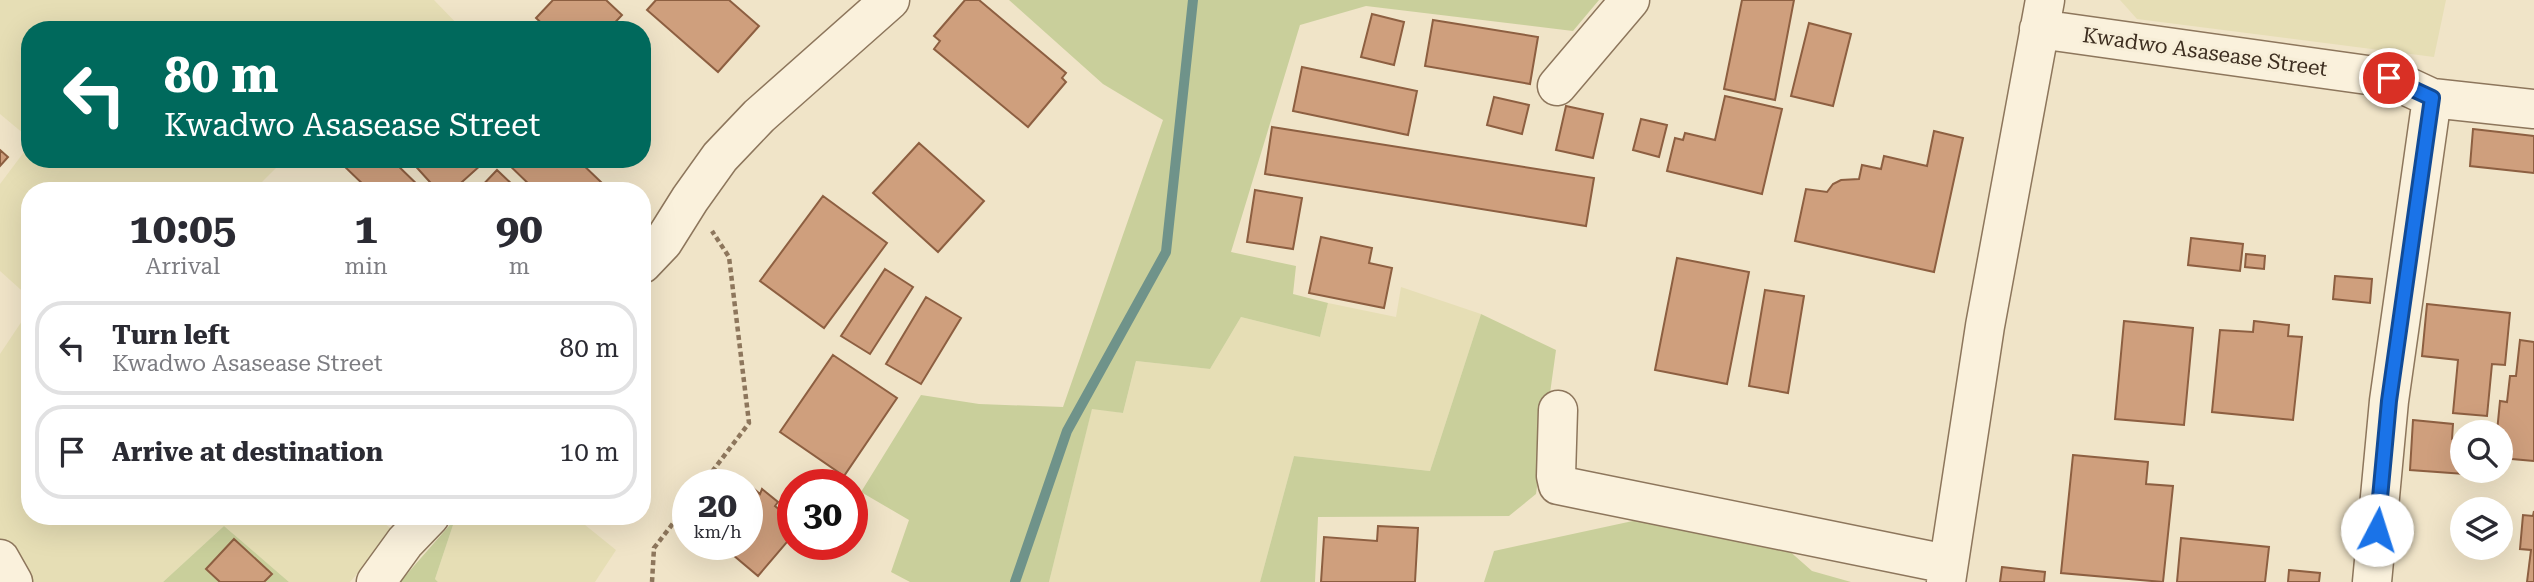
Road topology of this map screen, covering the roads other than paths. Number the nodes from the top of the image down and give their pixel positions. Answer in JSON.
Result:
{"nodes":[{"id":1,"x":890,"y":0,"type":"edge"},
{"id":2,"x":1630,"y":0,"type":"edge"},
{"id":3,"x":2042,"y":14,"type":"edge"},
{"id":4,"x":1557,"y":86,"type":"dead end"},
{"id":5,"x":2432,"y":98,"type":"junction"},
{"id":6,"x":2534,"y":109,"type":"edge"},
{"id":7,"x":651,"y":255,"type":"edge"},
{"id":8,"x":1558,"y":410,"type":"dead end"},
{"id":9,"x":421,"y":525,"type":"edge"},
{"id":10,"x":0,"y":559,"type":"edge"},
{"id":11,"x":1947,"y":573,"type":"edge"},
{"id":12,"x":13,"y":582,"type":"edge"},
{"id":13,"x":376,"y":582,"type":"edge"},
{"id":14,"x":2372,"y":582,"type":"edge"}],
"edges":[{"from":1,"to":7,"type":"street"},
{"from":2,"to":4,"type":"street"},
{"from":3,"to":5,"type":"street","name":"Kwadwo Asasease Street"},
{"from":3,"to":11,"type":"street"},
{"from":5,"to":6,"type":"street","name":"Kwadwo Asasease Street"},
{"from":5,"to":14,"type":"street"},
{"from":8,"to":11,"type":"street"},
{"from":9,"to":13,"type":"street"},
{"from":10,"to":12,"type":"street"}]}
